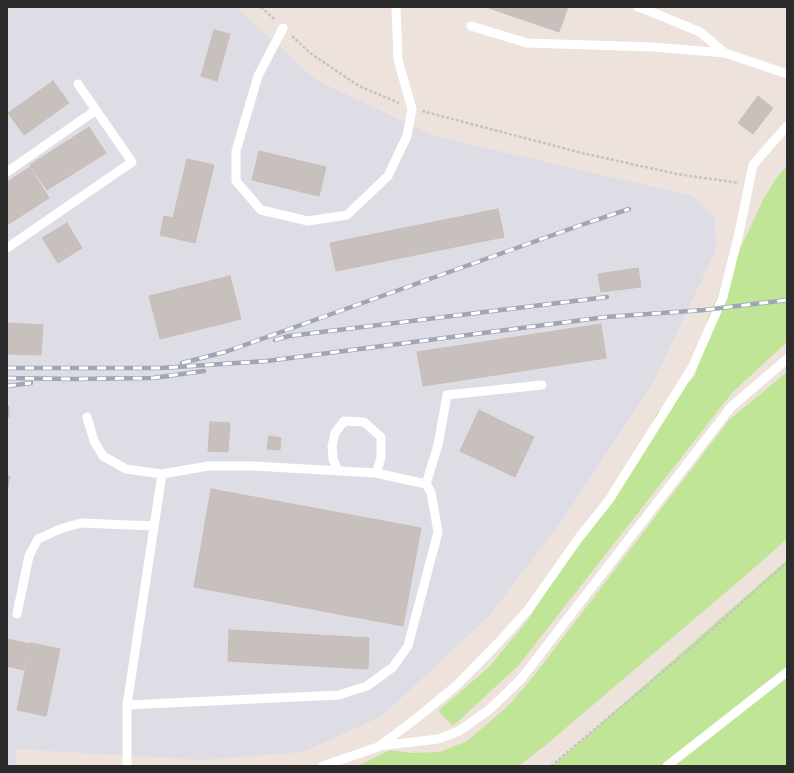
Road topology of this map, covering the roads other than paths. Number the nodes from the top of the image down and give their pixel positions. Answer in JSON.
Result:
{"nodes":[{"id":1,"x":396,"y":7,"type":"edge"},
{"id":2,"x":638,"y":7,"type":"edge"},
{"id":3,"x":471,"y":26,"type":"dead end"},
{"id":4,"x":283,"y":28,"type":"road end"},
{"id":5,"x":725,"y":53,"type":"junction"},
{"id":6,"x":787,"y":74,"type":"edge"},
{"id":7,"x":78,"y":84,"type":"dead end"},
{"id":8,"x":96,"y":110,"type":"junction"},
{"id":9,"x":787,"y":126,"type":"edge"},
{"id":10,"x":7,"y":172,"type":"edge"},
{"id":11,"x":7,"y":248,"type":"edge"},
{"id":12,"x":787,"y":359,"type":"edge"},
{"id":13,"x":542,"y":385,"type":"dead end"},
{"id":14,"x":87,"y":417,"type":"dead end"},
{"id":15,"x":338,"y":471,"type":"junction"},
{"id":16,"x":376,"y":473,"type":"junction"},
{"id":17,"x":162,"y":474,"type":"junction"},
{"id":18,"x":426,"y":484,"type":"junction"},
{"id":19,"x":154,"y":526,"type":"junction"},
{"id":20,"x":17,"y":614,"type":"dead end"},
{"id":21,"x":787,"y":672,"type":"edge"},
{"id":22,"x":127,"y":705,"type":"junction"},
{"id":23,"x":378,"y":747,"type":"junction"},
{"id":24,"x":127,"y":766,"type":"edge"},
{"id":25,"x":323,"y":766,"type":"edge"},
{"id":26,"x":667,"y":766,"type":"edge"}],
"edges":[{"from":1,"to":4,"type":"lane"},
{"from":2,"to":5,"type":"lane"},
{"from":3,"to":5,"type":"lane"},
{"from":5,"to":6,"type":"lane"},
{"from":7,"to":8,"type":"lane"},
{"from":8,"to":10,"type":"lane"},
{"from":8,"to":11,"type":"lane"},
{"from":9,"to":23,"type":"lane"},
{"from":12,"to":23,"type":"lane"},
{"from":13,"to":18,"type":"lane"},
{"from":14,"to":17,"type":"lane"},
{"from":15,"to":16,"type":"lane"},
{"from":15,"to":16,"type":"lane"},
{"from":15,"to":17,"type":"lane"},
{"from":16,"to":18,"type":"lane"},
{"from":17,"to":19,"type":"lane"},
{"from":18,"to":22,"type":"lane"},
{"from":19,"to":20,"type":"lane"},
{"from":19,"to":22,"type":"lane"},
{"from":21,"to":26,"type":"lane"},
{"from":22,"to":24,"type":"lane"},
{"from":23,"to":25,"type":"lane"}]}
